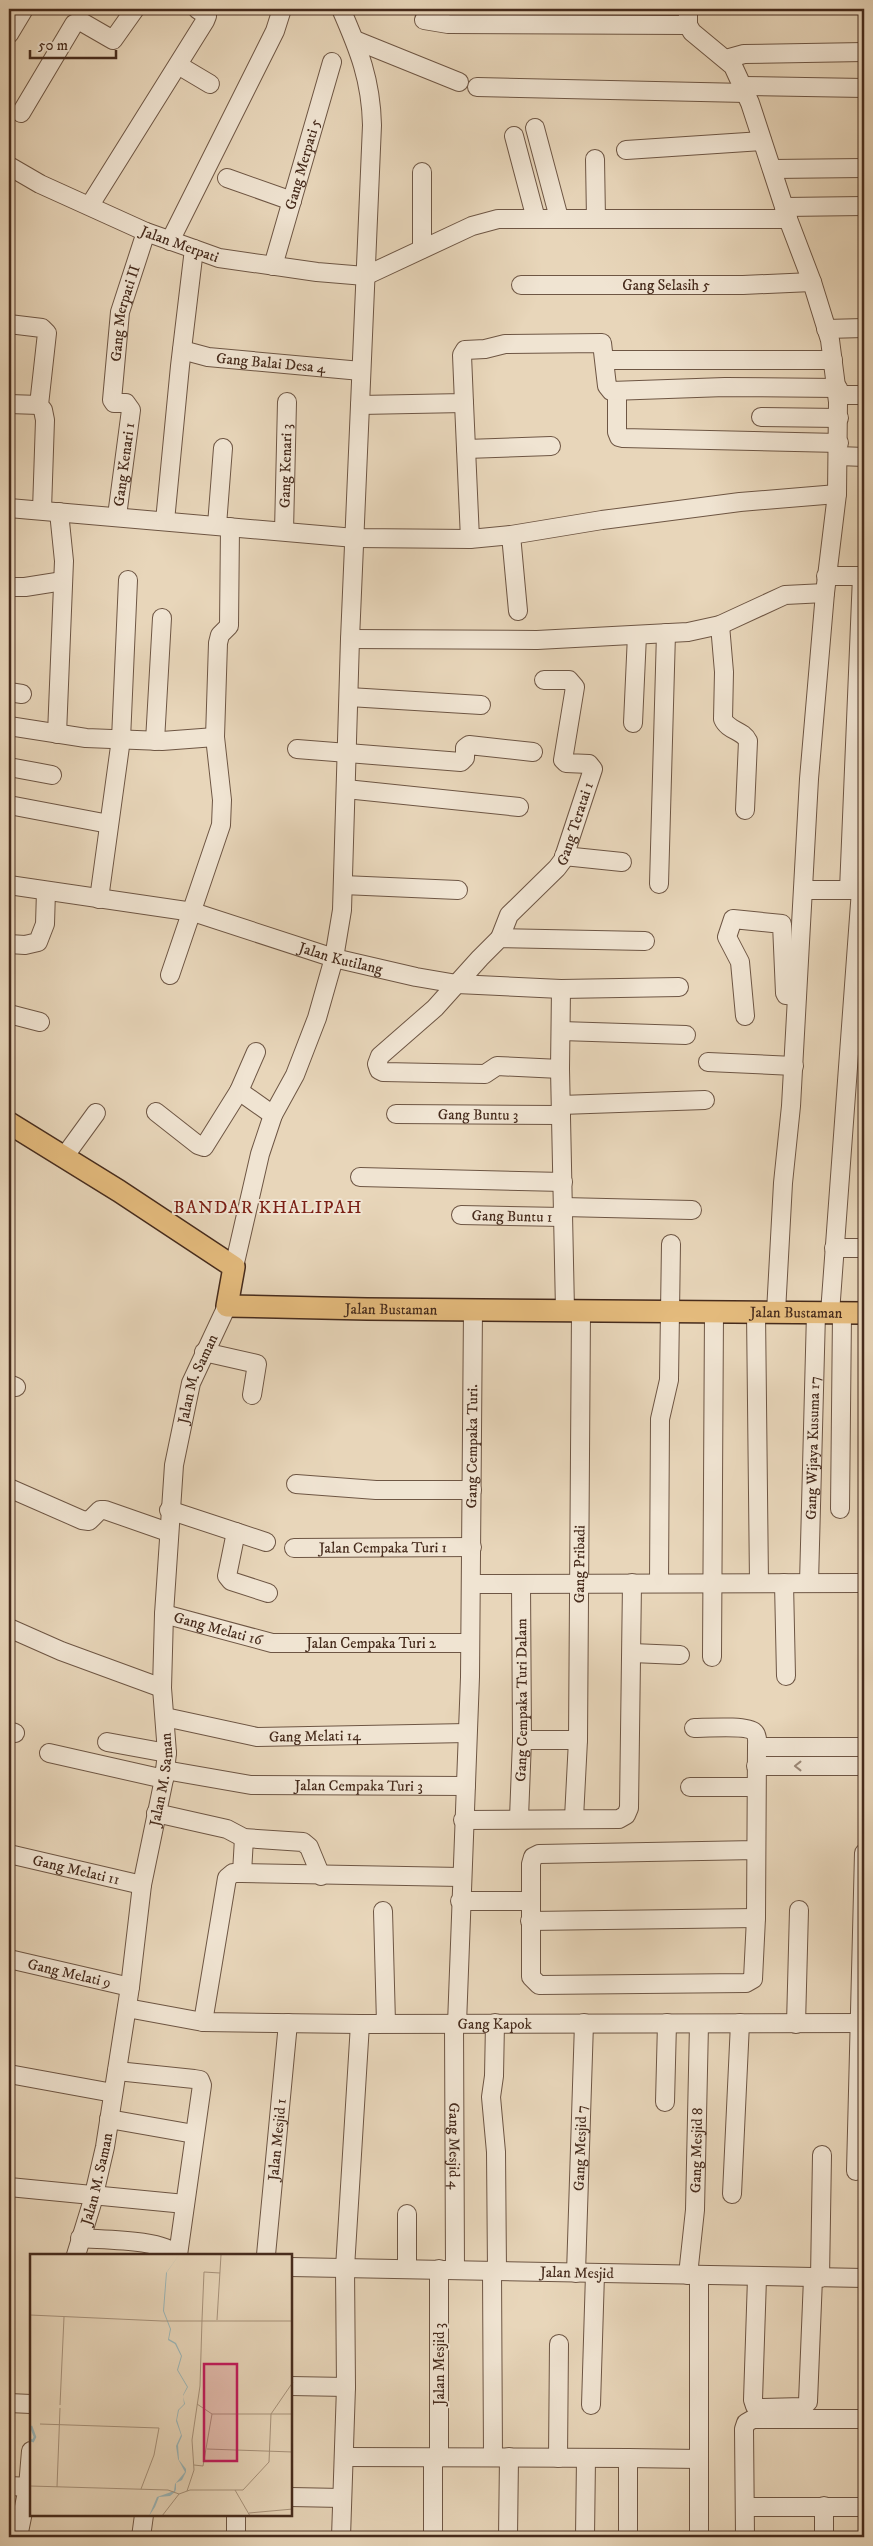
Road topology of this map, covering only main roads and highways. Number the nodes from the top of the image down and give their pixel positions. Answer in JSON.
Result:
{"nodes":[{"id":1,"x":9,"y":1123,"type":"edge"},
{"id":2,"x":864,"y":1313,"type":"edge"}],
"edges":[{"from":1,"to":2,"type":"main road","name":"Jalan Bustaman"}]}
